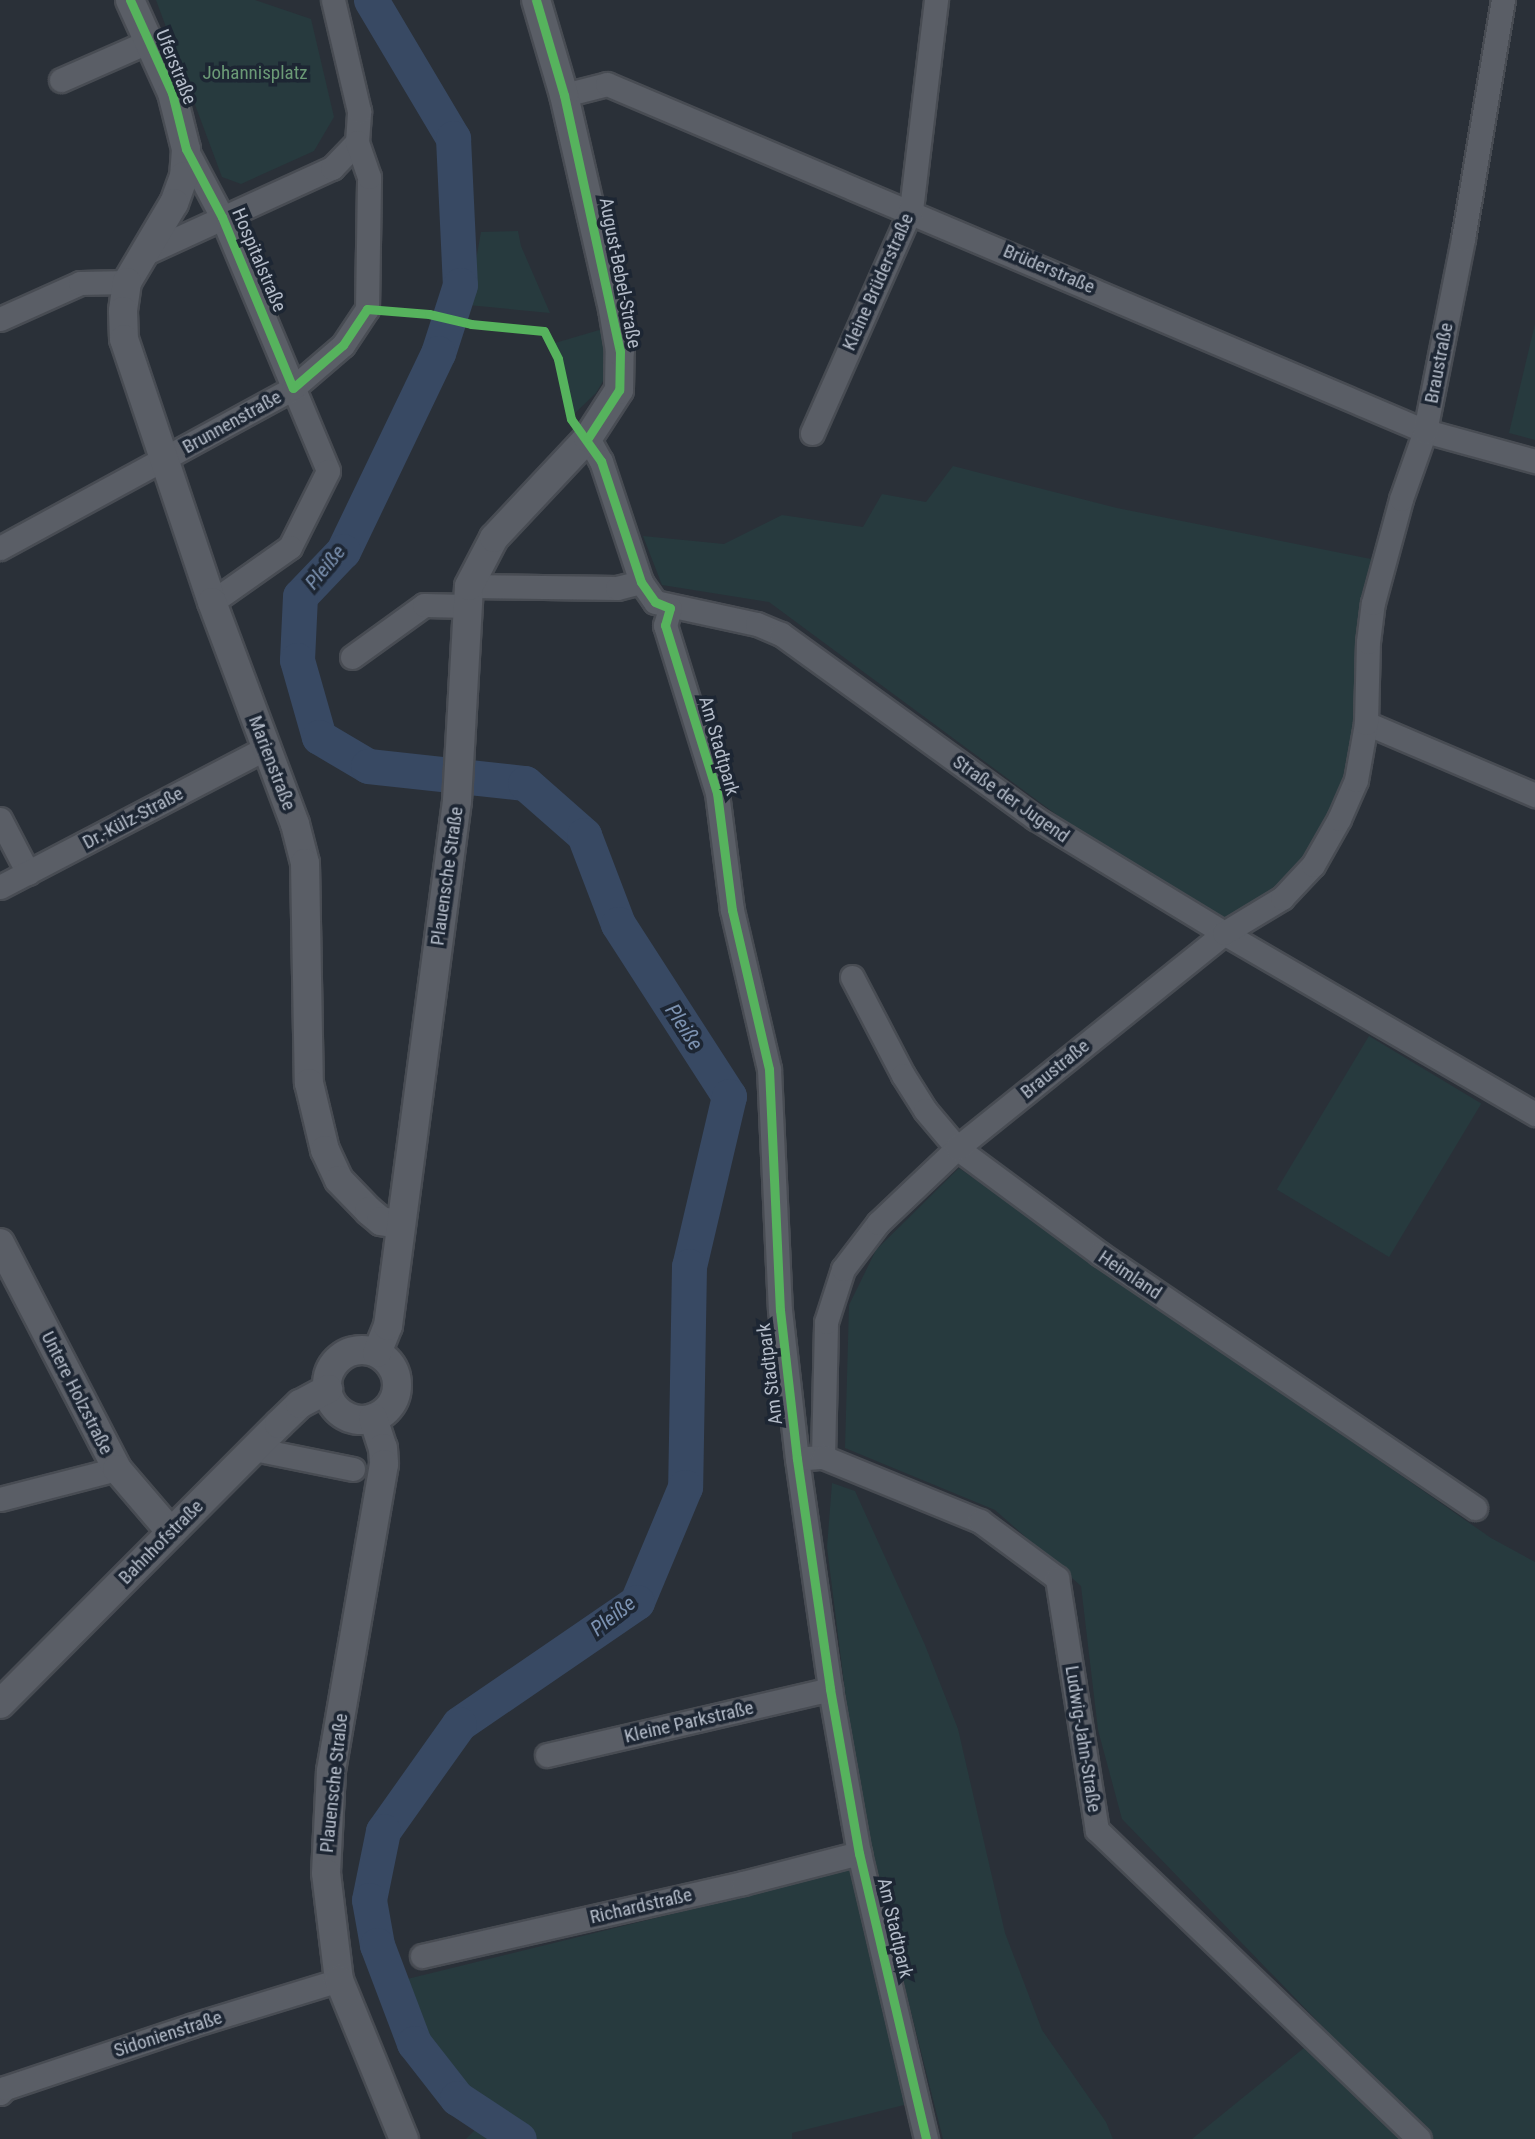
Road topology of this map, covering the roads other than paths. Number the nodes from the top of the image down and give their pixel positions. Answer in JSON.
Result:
{"nodes":[{"id":1,"x":130,"y":0,"type":"edge"},
{"id":2,"x":333,"y":0,"type":"edge"},
{"id":3,"x":536,"y":0,"type":"edge"},
{"id":4,"x":936,"y":0,"type":"edge"},
{"id":5,"x":1503,"y":0,"type":"edge"},
{"id":6,"x":147,"y":42,"type":"junction"},
{"id":7,"x":61,"y":80,"type":"dead end"},
{"id":8,"x":564,"y":95,"type":"junction"},
{"id":9,"x":357,"y":142,"type":"junction"},
{"id":10,"x":186,"y":149,"type":"junction"},
{"id":11,"x":911,"y":210,"type":"junction"},
{"id":12,"x":222,"y":217,"type":"junction"},
{"id":13,"x":146,"y":253,"type":"junction"},
{"id":14,"x":127,"y":282,"type":"junction"},
{"id":15,"x":0,"y":320,"type":"edge"},
{"id":16,"x":293,"y":388,"type":"junction"},
{"id":17,"x":1425,"y":431,"type":"junction"},
{"id":18,"x":812,"y":433,"type":"dead end"},
{"id":19,"x":588,"y":438,"type":"junction"},
{"id":20,"x":165,"y":460,"type":"junction"},
{"id":21,"x":1535,"y":461,"type":"edge"},
{"id":22,"x":0,"y":548,"type":"edge"},
{"id":23,"x":641,"y":582,"type":"junction"},
{"id":24,"x":469,"y":596,"type":"junction"},
{"id":25,"x":212,"y":602,"type":"junction"},
{"id":26,"x":670,"y":608,"type":"junction"},
{"id":27,"x":352,"y":657,"type":"dead end"},
{"id":28,"x":1366,"y":723,"type":"junction"},
{"id":29,"x":266,"y":748,"type":"junction"},
{"id":30,"x":1535,"y":795,"type":"edge"},
{"id":31,"x":0,"y":819,"type":"edge"},
{"id":32,"x":28,"y":873,"type":"junction"},
{"id":33,"x":0,"y":887,"type":"edge"},
{"id":34,"x":1224,"y":933,"type":"junction"},
{"id":35,"x":852,"y":977,"type":"dead end"},
{"id":36,"x":1535,"y":1114,"type":"edge"},
{"id":37,"x":957,"y":1148,"type":"junction"},
{"id":38,"x":401,"y":1225,"type":"junction"},
{"id":39,"x":0,"y":1243,"type":"edge"},
{"id":40,"x":377,"y":1353,"type":"junction"},
{"id":41,"x":328,"y":1389,"type":"junction"},
{"id":42,"x":373,"y":1418,"type":"junction"},
{"id":43,"x":254,"y":1449,"type":"junction"},
{"id":44,"x":823,"y":1457,"type":"junction"},
{"id":45,"x":797,"y":1459,"type":"junction"},
{"id":46,"x":117,"y":1469,"type":"junction"},
{"id":47,"x":353,"y":1469,"type":"dead end"},
{"id":48,"x":0,"y":1499,"type":"edge"},
{"id":49,"x":1475,"y":1508,"type":"dead end"},
{"id":50,"x":171,"y":1532,"type":"junction"},
{"id":51,"x":830,"y":1689,"type":"junction"},
{"id":52,"x":0,"y":1704,"type":"edge"},
{"id":53,"x":547,"y":1755,"type":"dead end"},
{"id":54,"x":859,"y":1853,"type":"junction"},
{"id":55,"x":422,"y":1956,"type":"dead end"},
{"id":56,"x":339,"y":1980,"type":"junction"},
{"id":57,"x":0,"y":2093,"type":"edge"},
{"id":58,"x":404,"y":2139,"type":"edge"},
{"id":59,"x":926,"y":2139,"type":"edge"},
{"id":60,"x":1419,"y":2139,"type":"edge"}],
"edges":[{"from":1,"to":6,"type":"street","name":"Uferstraße"},
{"from":2,"to":9,"type":"street"},
{"from":3,"to":8,"type":"street","name":"August-Bebel-Straße"},
{"from":4,"to":11,"type":"street","name":"Kleine Brüderstraße"},
{"from":5,"to":17,"type":"street","name":"Braustraße"},
{"from":6,"to":7,"type":"street"},
{"from":6,"to":10,"type":"street","name":"Uferstraße"},
{"from":8,"to":11,"type":"street","name":"Brüderstraße"},
{"from":8,"to":19,"type":"street","name":"August-Bebel-Straße"},
{"from":9,"to":12,"type":"street"},
{"from":9,"to":16,"type":"street","name":"Brunnenstraße"},
{"from":10,"to":12,"type":"street","name":"Hospitalstraße"},
{"from":10,"to":13,"type":"street","name":"Uferstraße"},
{"from":11,"to":17,"type":"street","name":"Brüderstraße"},
{"from":11,"to":18,"type":"street","name":"Kleine Brüderstraße"},
{"from":12,"to":13,"type":"street"},
{"from":12,"to":16,"type":"street","name":"Hospitalstraße"},
{"from":13,"to":14,"type":"street","name":"Uferstraße"},
{"from":14,"to":15,"type":"street"},
{"from":14,"to":20,"type":"street","name":"Marienstraße"},
{"from":16,"to":20,"type":"street","name":"Brunnenstraße"},
{"from":16,"to":25,"type":"street","name":"Hospitalstraße"},
{"from":17,"to":21,"type":"street","name":"Brüderstraße"},
{"from":17,"to":28,"type":"street","name":"Braustraße"},
{"from":19,"to":23,"type":"street"},
{"from":19,"to":24,"type":"street","name":"Plauensche Straße"},
{"from":20,"to":22,"type":"street","name":"Brunnenstraße"},
{"from":20,"to":25,"type":"street","name":"Marienstraße"},
{"from":23,"to":24,"type":"street"},
{"from":23,"to":26,"type":"street","name":"Straße der Jugend"},
{"from":24,"to":27,"type":"street"},
{"from":24,"to":38,"type":"street","name":"Plauensche Straße"},
{"from":25,"to":29,"type":"street","name":"Marienstraße"},
{"from":26,"to":34,"type":"street","name":"Straße der Jugend"},
{"from":26,"to":45,"type":"street","name":"Am Stadtpark"},
{"from":28,"to":30,"type":"street"},
{"from":28,"to":34,"type":"street","name":"Braustraße"},
{"from":29,"to":32,"type":"street","name":"Dr.-Külz-Straße"},
{"from":29,"to":38,"type":"street","name":"Marienstraße"},
{"from":31,"to":32,"type":"street"},
{"from":32,"to":33,"type":"street","name":"Dr.-Külz-Straße"},
{"from":34,"to":36,"type":"street","name":"Straße der Jugend"},
{"from":34,"to":37,"type":"street","name":"Braustraße"},
{"from":35,"to":37,"type":"street","name":"Heimland"},
{"from":37,"to":44,"type":"street","name":"Braustraße"},
{"from":37,"to":49,"type":"street","name":"Heimland"},
{"from":38,"to":40,"type":"street","name":"Plauensche Straße"},
{"from":39,"to":46,"type":"street","name":"Untere Holzstraße"},
{"from":40,"to":41,"type":"street"},
{"from":40,"to":42,"type":"street"},
{"from":41,"to":42,"type":"street"},
{"from":41,"to":43,"type":"street","name":"Bahnhofstraße"},
{"from":42,"to":56,"type":"street","name":"Plauensche Straße"},
{"from":43,"to":47,"type":"street"},
{"from":43,"to":50,"type":"street","name":"Bahnhofstraße"},
{"from":44,"to":45,"type":"street","name":"Ludwig-Jahn-Straße"},
{"from":44,"to":60,"type":"street","name":"Ludwig-Jahn-Straße"},
{"from":45,"to":51,"type":"street","name":"Am Stadtpark"},
{"from":46,"to":48,"type":"street"},
{"from":46,"to":50,"type":"street","name":"Untere Holzstraße"},
{"from":50,"to":52,"type":"street","name":"Bahnhofstraße"},
{"from":51,"to":53,"type":"street","name":"Kleine Parkstraße"},
{"from":51,"to":54,"type":"street","name":"Am Stadtpark"},
{"from":54,"to":55,"type":"street","name":"Richardstraße"},
{"from":54,"to":59,"type":"street","name":"Am Stadtpark"},
{"from":56,"to":57,"type":"street","name":"Sidonienstraße"},
{"from":56,"to":58,"type":"street","name":"Plauensche Straße"}]}
